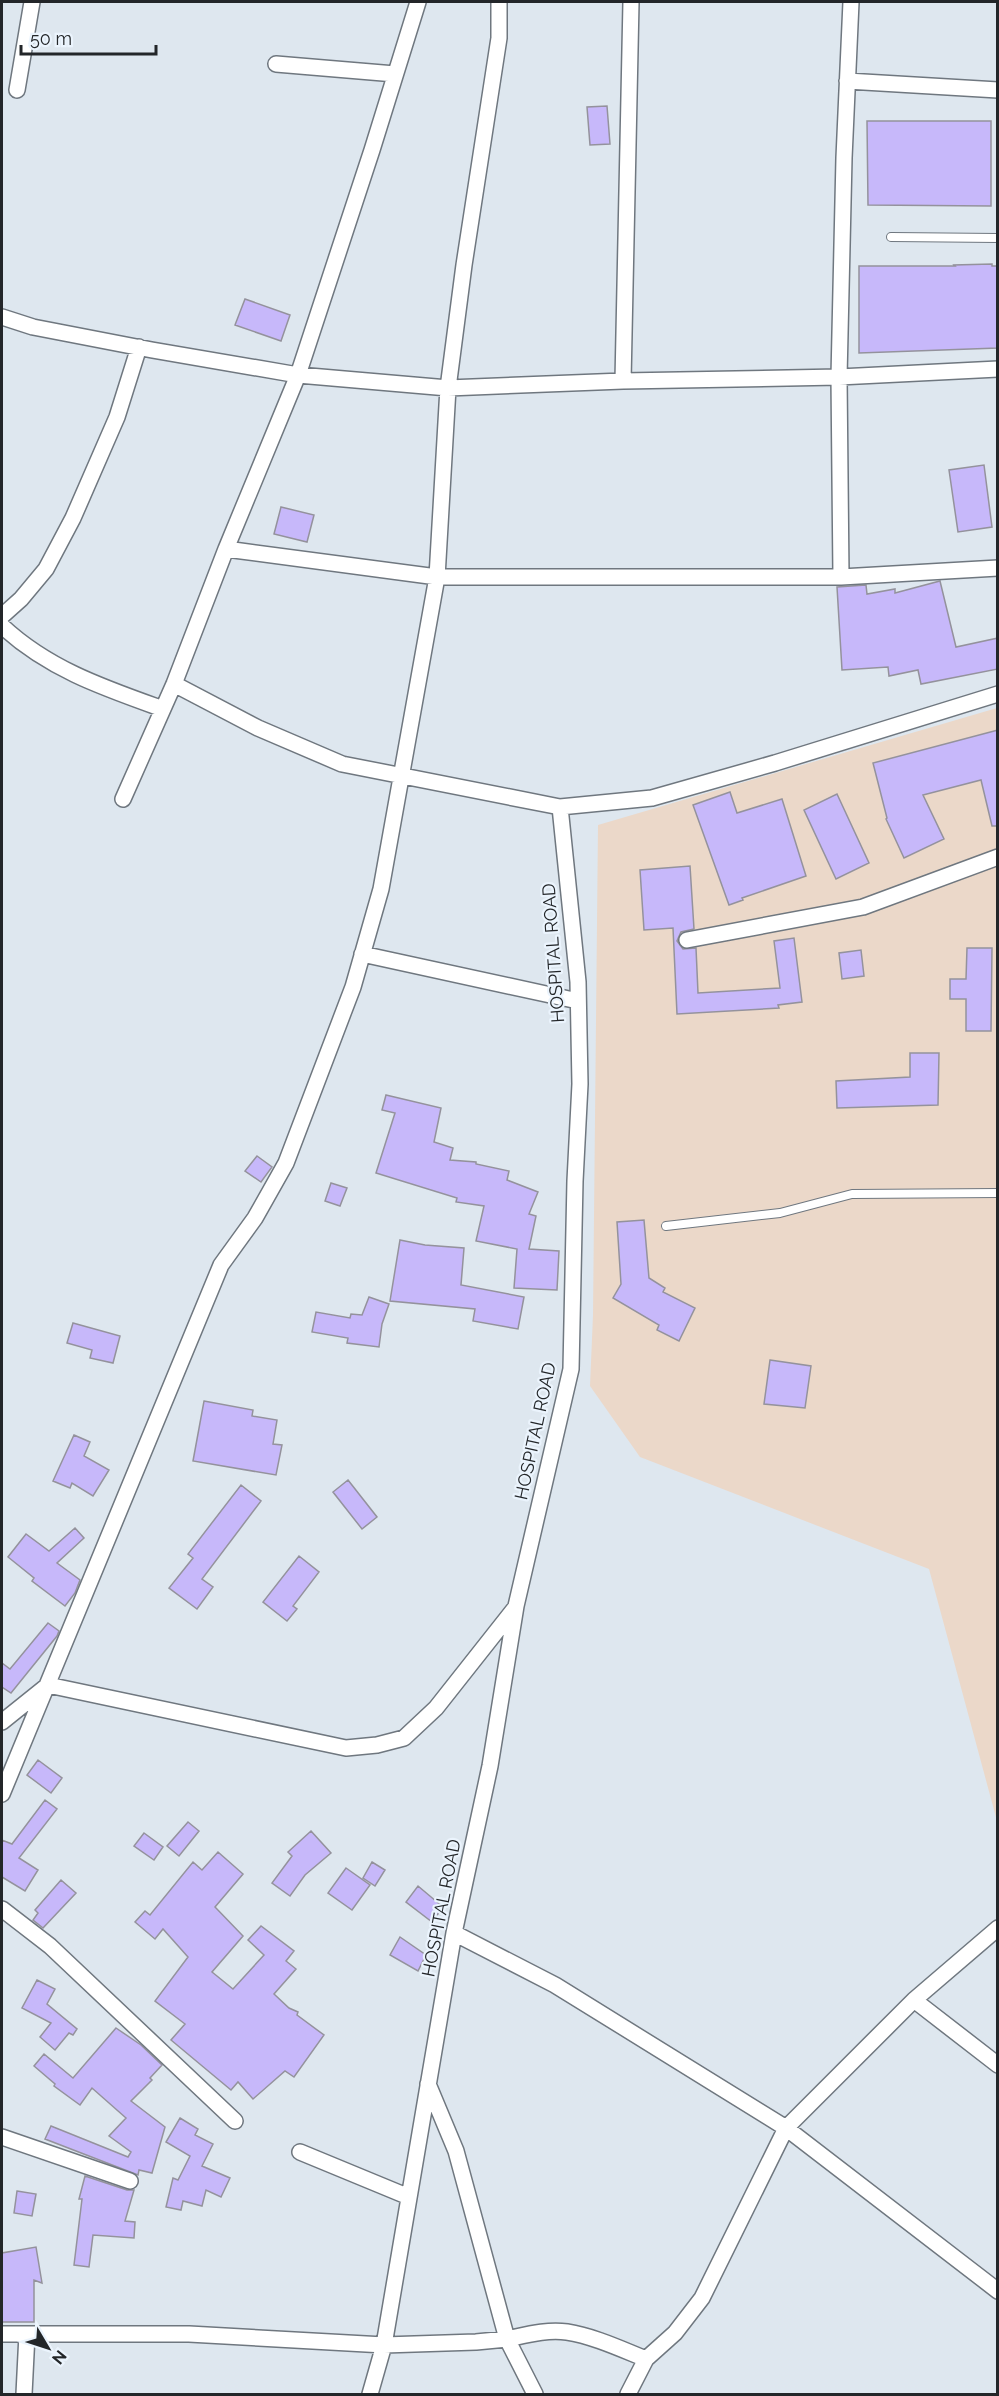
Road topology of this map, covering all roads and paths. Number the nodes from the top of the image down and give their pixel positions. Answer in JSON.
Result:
{"nodes":[{"id":1,"x":32,"y":2,"type":"edge"},
{"id":2,"x":418,"y":2,"type":"edge"},
{"id":3,"x":499,"y":2,"type":"edge"},
{"id":4,"x":631,"y":2,"type":"edge"},
{"id":5,"x":851,"y":2,"type":"edge"},
{"id":6,"x":276,"y":64,"type":"dead end"},
{"id":7,"x":395,"y":74,"type":"junction"},
{"id":8,"x":847,"y":81,"type":"junction"},
{"id":9,"x":17,"y":90,"type":"dead end"},
{"id":10,"x":998,"y":90,"type":"edge"},
{"id":11,"x":891,"y":237,"type":"dead end"},
{"id":12,"x":998,"y":238,"type":"edge"},
{"id":13,"x":2,"y":317,"type":"edge"},
{"id":14,"x":139,"y":347,"type":"junction"},
{"id":15,"x":998,"y":369,"type":"edge"},
{"id":16,"x":298,"y":375,"type":"junction"},
{"id":17,"x":839,"y":377,"type":"junction"},
{"id":18,"x":623,"y":381,"type":"junction"},
{"id":19,"x":448,"y":388,"type":"junction"},
{"id":20,"x":226,"y":549,"type":"junction"},
{"id":21,"x":998,"y":568,"type":"edge"},
{"id":22,"x":437,"y":577,"type":"junction"},
{"id":23,"x":841,"y":577,"type":"junction"},
{"id":24,"x":2,"y":616,"type":"edge"},
{"id":25,"x":2,"y":626,"type":"edge"},
{"id":26,"x":174,"y":684,"type":"junction"},
{"id":27,"x":998,"y":694,"type":"edge"},
{"id":28,"x":163,"y":709,"type":"junction"},
{"id":29,"x":402,"y":776,"type":"junction"},
{"id":30,"x":123,"y":799,"type":"dead end"},
{"id":31,"x":560,"y":807,"type":"junction"},
{"id":32,"x":998,"y":857,"type":"edge"},
{"id":33,"x":687,"y":940,"type":"dead end"},
{"id":34,"x":362,"y":954,"type":"junction"},
{"id":35,"x":578,"y":1001,"type":"junction"},
{"id":36,"x":998,"y":1193,"type":"edge"},
{"id":37,"x":666,"y":1226,"type":"dead end"},
{"id":38,"x":516,"y":1606,"type":"junction"},
{"id":39,"x":48,"y":1685,"type":"junction"},
{"id":40,"x":2,"y":1722,"type":"edge"},
{"id":41,"x":2,"y":1794,"type":"edge"},
{"id":42,"x":2,"y":1909,"type":"edge"},
{"id":43,"x":998,"y":1928,"type":"edge"},
{"id":44,"x":454,"y":1933,"type":"junction"},
{"id":45,"x":914,"y":2000,"type":"junction"},
{"id":46,"x":998,"y":2065,"type":"edge"},
{"id":47,"x":428,"y":2083,"type":"junction"},
{"id":48,"x":235,"y":2121,"type":"dead end"},
{"id":49,"x":786,"y":2128,"type":"junction"},
{"id":50,"x":2,"y":2137,"type":"edge"},
{"id":51,"x":300,"y":2152,"type":"dead end"},
{"id":52,"x":130,"y":2181,"type":"dead end"},
{"id":53,"x":409,"y":2197,"type":"junction"},
{"id":54,"x":998,"y":2291,"type":"edge"},
{"id":55,"x":2,"y":2334,"type":"edge"},
{"id":56,"x":27,"y":2334,"type":"junction"},
{"id":57,"x":507,"y":2339,"type":"junction"},
{"id":58,"x":384,"y":2345,"type":"junction"},
{"id":59,"x":646,"y":2359,"type":"junction"},
{"id":60,"x":24,"y":2394,"type":"edge"},
{"id":61,"x":370,"y":2394,"type":"edge"},
{"id":62,"x":535,"y":2394,"type":"edge"},
{"id":63,"x":628,"y":2394,"type":"edge"}],
"edges":[{"from":1,"to":9,"type":"street"},
{"from":2,"to":7,"type":"street"},
{"from":3,"to":19,"type":"street"},
{"from":4,"to":18,"type":"street"},
{"from":5,"to":8,"type":"street"},
{"from":6,"to":7,"type":"street"},
{"from":7,"to":16,"type":"street"},
{"from":8,"to":10,"type":"street"},
{"from":8,"to":17,"type":"street"},
{"from":11,"to":12,"type":"lane"},
{"from":13,"to":14,"type":"street"},
{"from":14,"to":16,"type":"street"},
{"from":14,"to":24,"type":"street"},
{"from":15,"to":17,"type":"street"},
{"from":16,"to":19,"type":"street"},
{"from":16,"to":20,"type":"street"},
{"from":17,"to":18,"type":"street"},
{"from":17,"to":23,"type":"street"},
{"from":18,"to":19,"type":"street"},
{"from":19,"to":22,"type":"street"},
{"from":20,"to":22,"type":"street"},
{"from":20,"to":26,"type":"street"},
{"from":21,"to":23,"type":"street"},
{"from":22,"to":23,"type":"street"},
{"from":22,"to":29,"type":"street"},
{"from":25,"to":28,"type":"street"},
{"from":26,"to":28,"type":"street"},
{"from":26,"to":29,"type":"street"},
{"from":27,"to":31,"type":"street"},
{"from":28,"to":30,"type":"street"},
{"from":29,"to":31,"type":"street"},
{"from":29,"to":34,"type":"street"},
{"from":31,"to":35,"type":"street","name":"HOSPITAL ROAD"},
{"from":32,"to":33,"type":"street"},
{"from":34,"to":35,"type":"street"},
{"from":34,"to":39,"type":"street"},
{"from":35,"to":38,"type":"street","name":"HOSPITAL ROAD"},
{"from":36,"to":37,"type":"lane"},
{"from":38,"to":39,"type":"street"},
{"from":38,"to":44,"type":"street","name":"HOSPITAL ROAD"},
{"from":39,"to":40,"type":"street"},
{"from":39,"to":41,"type":"street"},
{"from":42,"to":48,"type":"street"},
{"from":43,"to":45,"type":"street"},
{"from":44,"to":47,"type":"street","name":"HOSPITAL ROAD"},
{"from":44,"to":49,"type":"street"},
{"from":45,"to":46,"type":"street"},
{"from":45,"to":49,"type":"street"},
{"from":47,"to":53,"type":"street","name":"HOSPITAL ROAD"},
{"from":47,"to":57,"type":"street"},
{"from":49,"to":54,"type":"street"},
{"from":49,"to":59,"type":"street"},
{"from":50,"to":52,"type":"street"},
{"from":51,"to":53,"type":"street"},
{"from":53,"to":58,"type":"street","name":"HOSPITAL ROAD"},
{"from":55,"to":56,"type":"street"},
{"from":56,"to":58,"type":"street"},
{"from":56,"to":60,"type":"street"},
{"from":57,"to":58,"type":"street"},
{"from":57,"to":59,"type":"street"},
{"from":57,"to":62,"type":"street"},
{"from":58,"to":61,"type":"street","name":"HOSPITAL ROAD"},
{"from":59,"to":63,"type":"street"}]}
